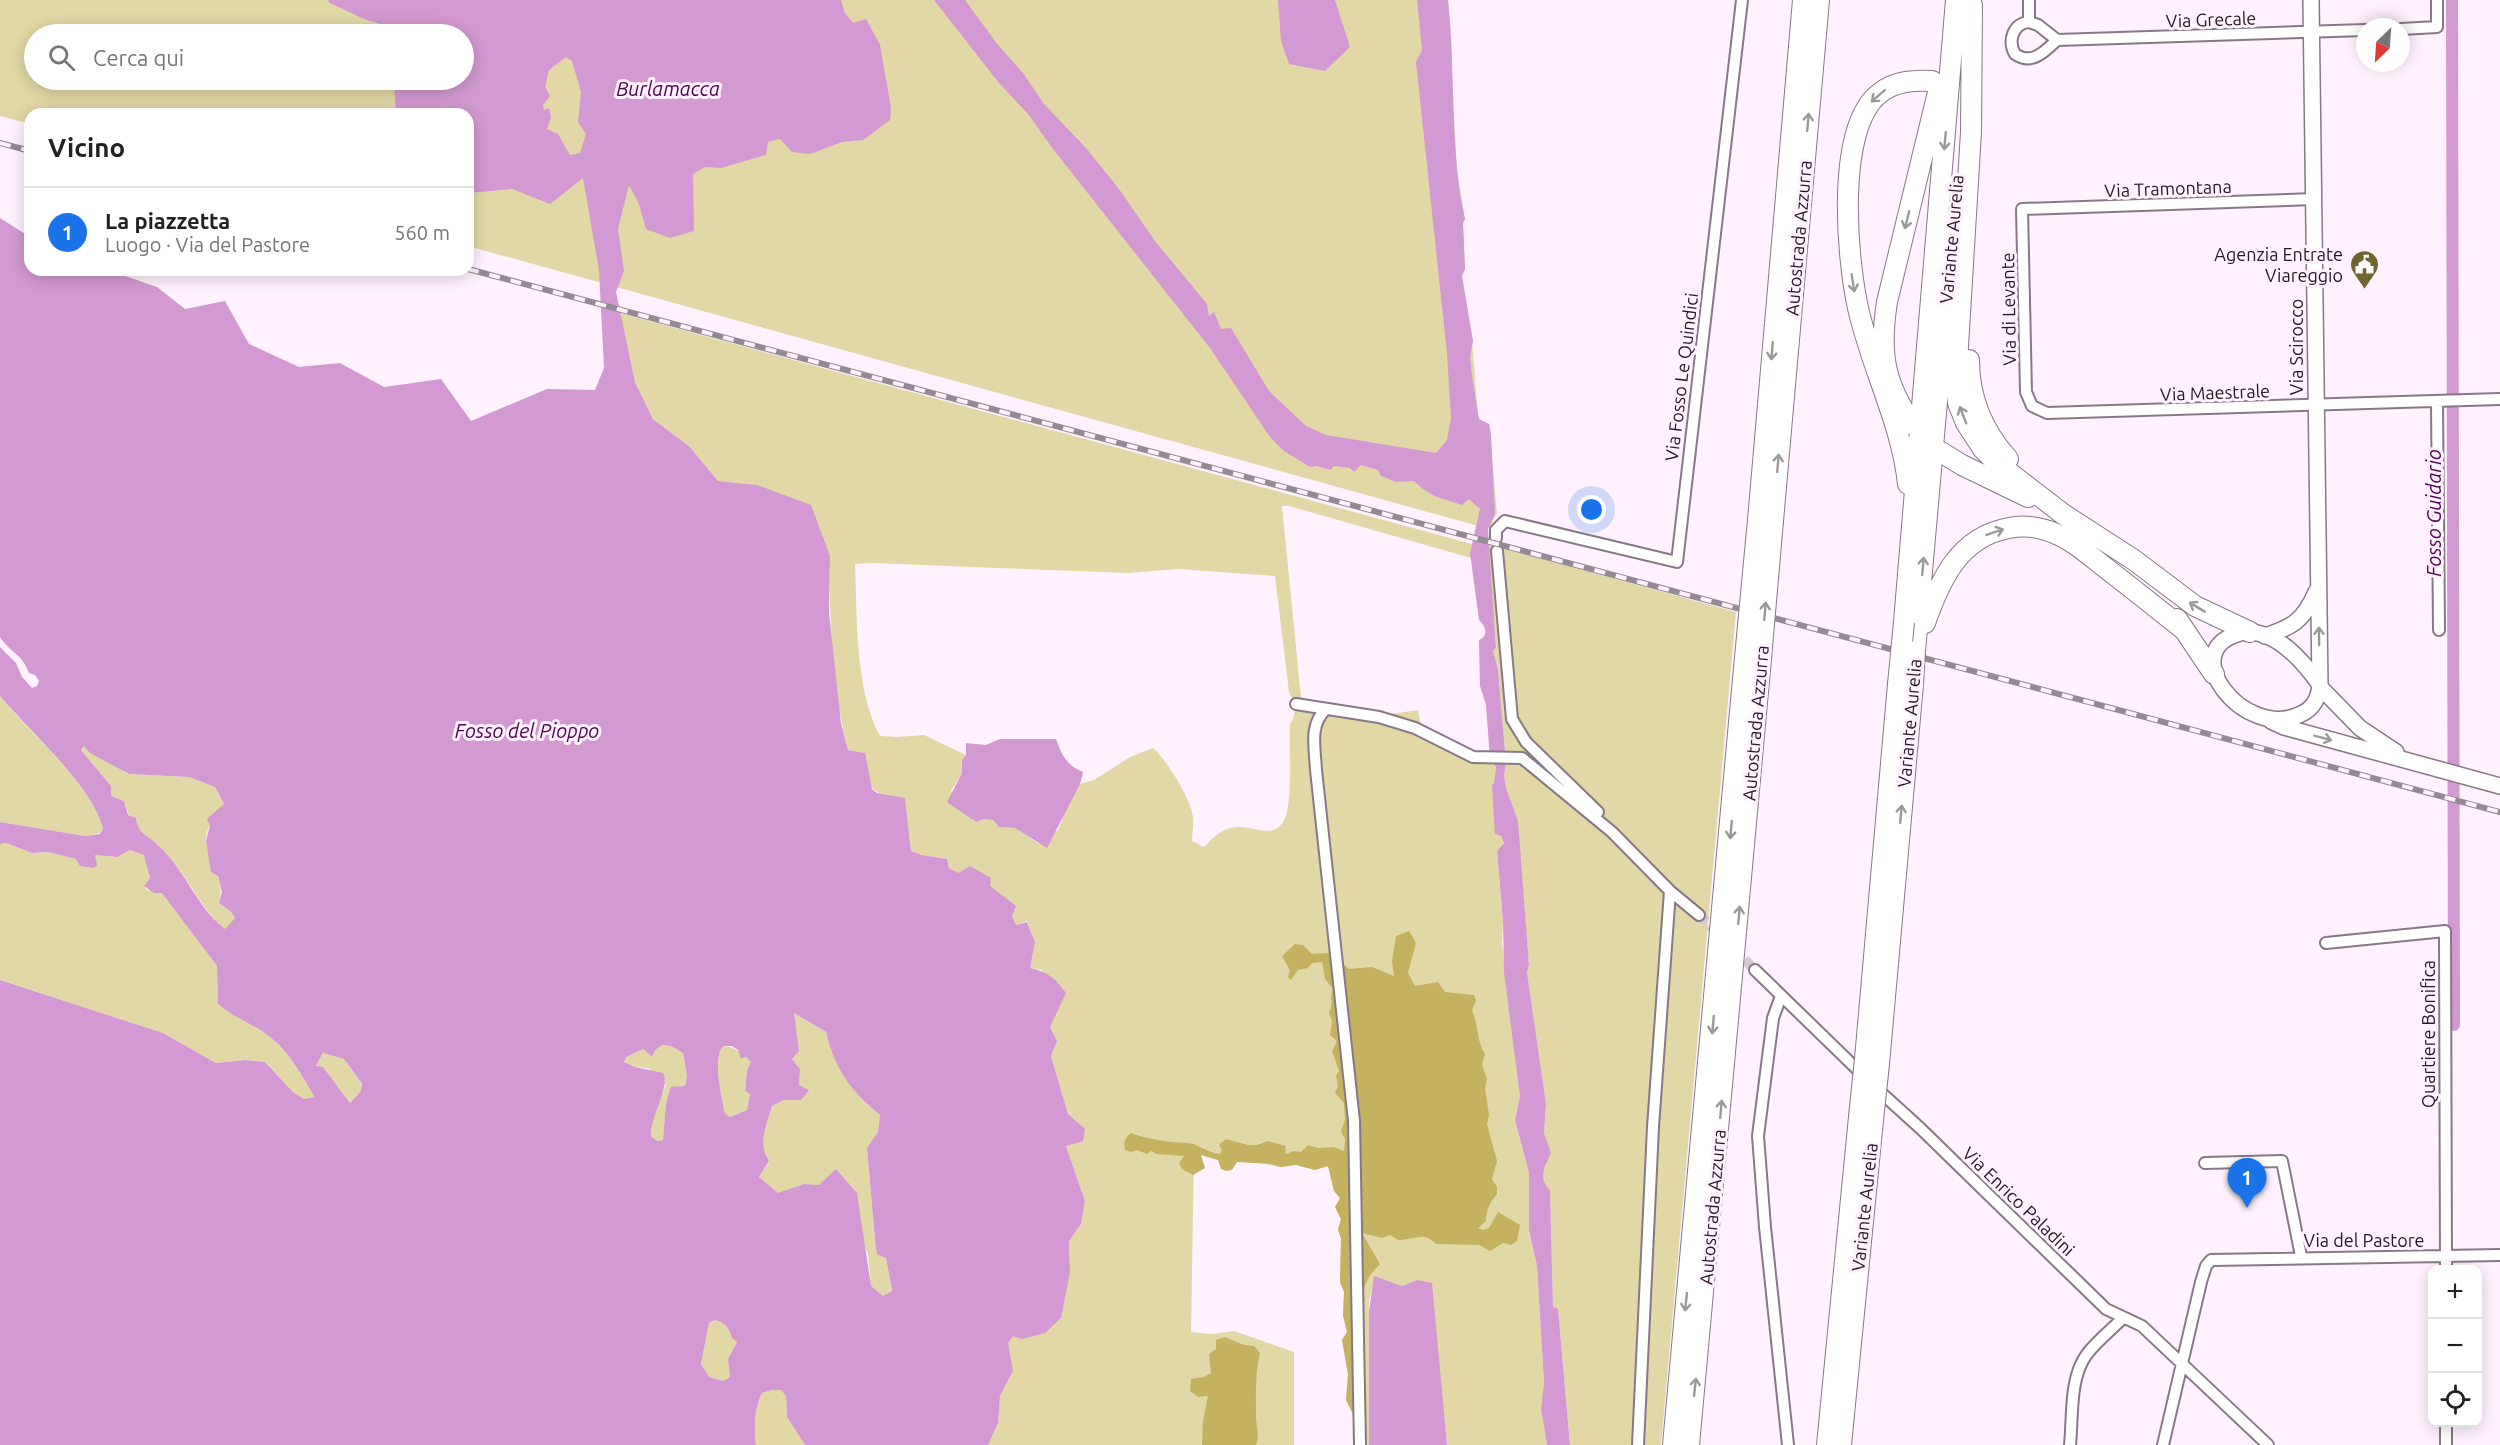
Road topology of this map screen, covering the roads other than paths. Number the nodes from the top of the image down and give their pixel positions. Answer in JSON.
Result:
{"nodes":[{"id":1,"x":1742,"y":0,"type":"edge"},
{"id":2,"x":1803,"y":0,"type":"edge"},
{"id":3,"x":1819,"y":0,"type":"edge"},
{"id":4,"x":2029,"y":0,"type":"edge"},
{"id":5,"x":2311,"y":0,"type":"edge"},
{"id":6,"x":2437,"y":0,"type":"edge"},
{"id":7,"x":1967,"y":2,"type":"edge"},
{"id":8,"x":1956,"y":20,"type":"junction"},
{"id":9,"x":2030,"y":22,"type":"junction"},
{"id":10,"x":2410,"y":28,"type":"edge"},
{"id":11,"x":2356,"y":31,"type":"edge"},
{"id":12,"x":2312,"y":33,"type":"junction"},
{"id":13,"x":2058,"y":40,"type":"junction"},
{"id":14,"x":1932,"y":81,"type":"dead end"},
{"id":15,"x":1979,"y":111,"type":"dead end"},
{"id":16,"x":2315,"y":199,"type":"junction"},
{"id":17,"x":2022,"y":209,"type":"joint"},
{"id":18,"x":2500,"y":399,"type":"edge"},
{"id":19,"x":2440,"y":401,"type":"junction"},
{"id":20,"x":2315,"y":405,"type":"junction"},
{"id":21,"x":2032,"y":406,"type":"joint"},
{"id":22,"x":1913,"y":426,"type":"dead end"},
{"id":23,"x":1941,"y":452,"type":"dead end"},
{"id":24,"x":2063,"y":514,"type":"junction"},
{"id":25,"x":1765,"y":520,"type":"junction"},
{"id":26,"x":2090,"y":533,"type":"junction"},
{"id":27,"x":1496,"y":538,"type":"dead end"},
{"id":28,"x":1910,"y":547,"type":"junction"},
{"id":29,"x":1497,"y":551,"type":"dead end"},
{"id":30,"x":2318,"y":587,"type":"junction"},
{"id":31,"x":1915,"y":624,"type":"junction"},
{"id":32,"x":2183,"y":629,"type":"junction"},
{"id":33,"x":2439,"y":630,"type":"dead end"},
{"id":34,"x":2258,"y":634,"type":"junction"},
{"id":35,"x":1752,"y":668,"type":"junction"},
{"id":36,"x":2214,"y":674,"type":"junction"},
{"id":37,"x":1906,"y":684,"type":"junction"},
{"id":38,"x":2320,"y":686,"type":"junction"},
{"id":39,"x":1296,"y":704,"type":"dead end"},
{"id":40,"x":1325,"y":710,"type":"junction"},
{"id":41,"x":2268,"y":720,"type":"junction"},
{"id":42,"x":2420,"y":764,"type":"junction"},
{"id":43,"x":2500,"y":786,"type":"edge"},
{"id":44,"x":1626,"y":846,"type":"junction"},
{"id":45,"x":1670,"y":891,"type":"junction"},
{"id":46,"x":1699,"y":915,"type":"tunnel mouth"},
{"id":47,"x":2326,"y":943,"type":"dead end"},
{"id":48,"x":1755,"y":970,"type":"tunnel mouth"},
{"id":49,"x":1781,"y":996,"type":"junction"},
{"id":50,"x":1866,"y":1119,"type":"junction"},
{"id":51,"x":2205,"y":1163,"type":"dead end"},
{"id":52,"x":2500,"y":1255,"type":"edge"},
{"id":53,"x":2446,"y":1256,"type":"junction"},
{"id":54,"x":2301,"y":1257,"type":"junction"},
{"id":55,"x":2446,"y":1265,"type":"edge"},
{"id":56,"x":2123,"y":1318,"type":"junction"},
{"id":57,"x":2182,"y":1364,"type":"junction"},
{"id":58,"x":2446,"y":1427,"type":"edge"},
{"id":59,"x":1360,"y":1445,"type":"edge"},
{"id":60,"x":1638,"y":1445,"type":"edge"},
{"id":61,"x":1673,"y":1445,"type":"edge"},
{"id":62,"x":1689,"y":1445,"type":"edge"},
{"id":63,"x":1788,"y":1445,"type":"edge"},
{"id":64,"x":1827,"y":1445,"type":"edge"},
{"id":65,"x":1842,"y":1445,"type":"edge"},
{"id":66,"x":2070,"y":1445,"type":"edge"},
{"id":67,"x":2163,"y":1445,"type":"edge"},
{"id":68,"x":2268,"y":1445,"type":"edge"},
{"id":69,"x":2446,"y":1445,"type":"edge"}],
"edges":[{"from":1,"to":27,"type":"street","name":"Via Fosso Le Quindici"},
{"from":2,"to":25,"type":"highway","name":"Autostrada Azzurra","one_way":true},
{"from":25,"to":3,"type":"highway","name":"Autostrada Azzurra","one_way":true},
{"from":4,"to":9,"type":"street"},
{"from":5,"to":12,"type":"street","name":"Via Scirocco"},
{"from":6,"to":10,"type":"street"},
{"from":7,"to":8,"type":"highway","name":"Variante Aurelia"},
{"from":24,"to":7,"type":"highway","one_way":true},
{"from":31,"to":7,"type":"highway","name":"Variante Aurelia","one_way":true},
{"from":8,"to":22,"type":"highway","one_way":true},
{"from":8,"to":28,"type":"highway","name":"Variante Aurelia","one_way":true},
{"from":9,"to":13,"type":"street"},
{"from":9,"to":13,"type":"street"},
{"from":11,"to":12,"type":"street","name":"Via Grecale"},
{"from":12,"to":13,"type":"street","name":"Via Grecale"},
{"from":12,"to":16,"type":"street","name":"Via Scirocco"},
{"from":14,"to":28,"type":"highway","one_way":true},
{"from":15,"to":24,"type":"highway"},
{"from":16,"to":17,"type":"street","name":"Via Tramontana"},
{"from":16,"to":20,"type":"street","name":"Via Scirocco"},
{"from":17,"to":21,"type":"street","name":"Via di Levante"},
{"from":18,"to":19,"type":"street","name":"Via Maestrale"},
{"from":19,"to":20,"type":"street","name":"Via Maestrale"},
{"from":19,"to":33,"type":"street"},
{"from":20,"to":21,"type":"street","name":"Via Maestrale"},
{"from":20,"to":30,"type":"street","name":"Via Scirocco"},
{"from":23,"to":24,"type":"highway"},
{"from":24,"to":26,"type":"highway"},
{"from":25,"to":35,"type":"highway","name":"Autostrada Azzurra","bridge":true},
{"from":26,"to":32,"type":"highway"},
{"from":34,"to":26,"type":"highway","one_way":true},
{"from":28,"to":31,"type":"highway","name":"Variante Aurelia"},
{"from":29,"to":44,"type":"street"},
{"from":30,"to":34,"type":"street","name":"Via Scirocco"},
{"from":38,"to":30,"type":"street","name":"Via Scirocco","one_way":true},
{"from":31,"to":32,"type":"highway","name":"Variante Aurelia","one_way":true},
{"from":31,"to":37,"type":"highway","name":"Variante Aurelia","bridge":true},
{"from":31,"to":37,"type":"highway","name":"Variante Aurelia","bridge":true},
{"from":32,"to":36,"type":"highway"},
{"from":34,"to":36,"type":"street"},
{"from":34,"to":38,"type":"street"},
{"from":35,"to":61,"type":"highway","name":"Autostrada Azzurra","one_way":true},
{"from":62,"to":35,"type":"highway","name":"Autostrada Azzurra","one_way":true},
{"from":36,"to":41,"type":"street"},
{"from":37,"to":50,"type":"highway","name":"Variante Aurelia","bridge":true},
{"from":38,"to":41,"type":"street"},
{"from":38,"to":42,"type":"street"},
{"from":39,"to":40,"type":"street"},
{"from":40,"to":44,"type":"street"},
{"from":40,"to":59,"type":"street"},
{"from":41,"to":42,"type":"street","one_way":true},
{"from":42,"to":43,"type":"street"},
{"from":44,"to":45,"type":"street"},
{"from":45,"to":46,"type":"street"},
{"from":45,"to":60,"type":"street"},
{"from":47,"to":53,"type":"street","name":"Quartiere Bonifica"},
{"from":48,"to":49,"type":"street","name":"Via Enrico Paladini"},
{"from":49,"to":56,"type":"street","name":"Via Enrico Paladini"},
{"from":49,"to":63,"type":"street"},
{"from":50,"to":64,"type":"highway","name":"Variante Aurelia"},
{"from":50,"to":65,"type":"highway","name":"Variante Aurelia"},
{"from":51,"to":54,"type":"street"},
{"from":52,"to":53,"type":"street","name":"Via del Pastore"},
{"from":53,"to":54,"type":"street","name":"Via del Pastore"},
{"from":53,"to":55,"type":"street"},
{"from":54,"to":57,"type":"street","name":"Via del Pastore"},
{"from":56,"to":57,"type":"street","name":"Via Enrico Paladini"},
{"from":56,"to":66,"type":"street"},
{"from":57,"to":67,"type":"street"},
{"from":57,"to":68,"type":"street","name":"Via Enrico Paladini"},
{"from":58,"to":69,"type":"street"}]}
